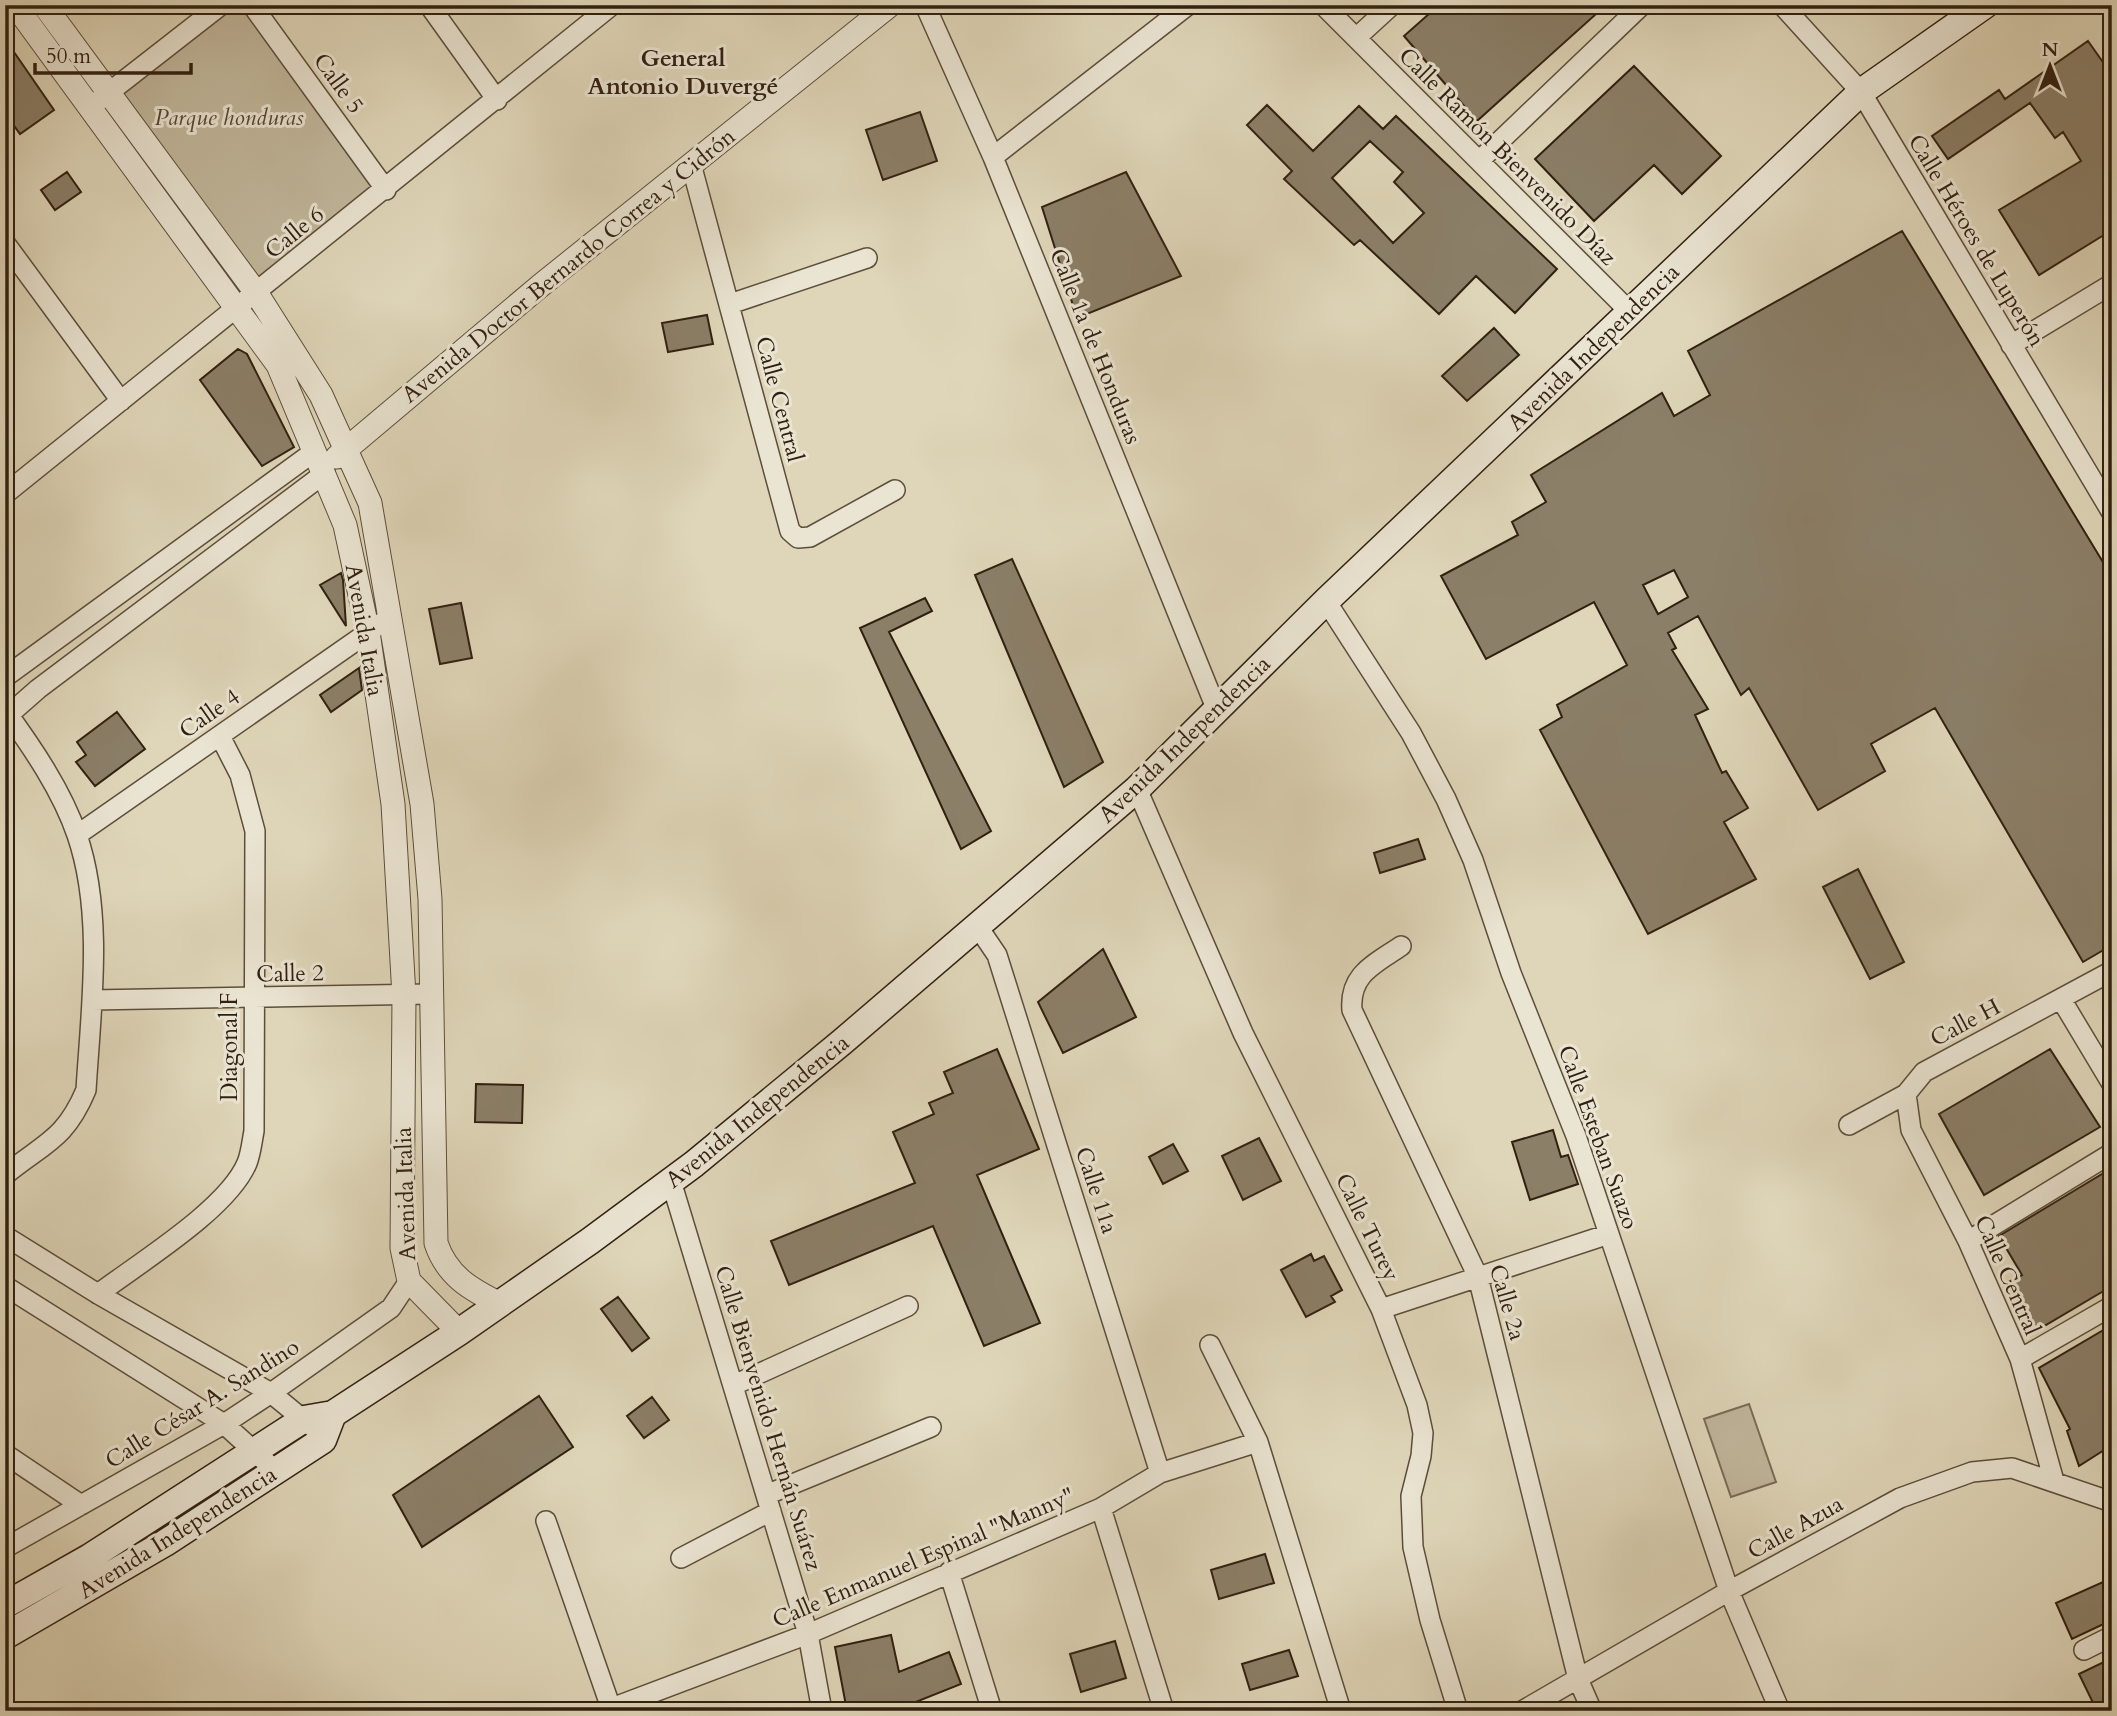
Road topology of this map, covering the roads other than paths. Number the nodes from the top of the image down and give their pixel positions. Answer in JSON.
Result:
{"nodes":[{"id":1,"x":15,"y":5,"type":"edge"},
{"id":2,"x":44,"y":5,"type":"edge"},
{"id":3,"x":221,"y":5,"type":"edge"},
{"id":4,"x":252,"y":5,"type":"edge"},
{"id":5,"x":429,"y":5,"type":"edge"},
{"id":6,"x":612,"y":5,"type":"edge"},
{"id":7,"x":890,"y":5,"type":"edge"},
{"id":8,"x":925,"y":5,"type":"edge"},
{"id":9,"x":1188,"y":5,"type":"edge"},
{"id":10,"x":1323,"y":5,"type":"edge"},
{"id":11,"x":1392,"y":5,"type":"edge"},
{"id":12,"x":1642,"y":5,"type":"edge"},
{"id":13,"x":1782,"y":5,"type":"edge"},
{"id":14,"x":1985,"y":5,"type":"edge"},
{"id":15,"x":1356,"y":38,"type":"junction"},
{"id":16,"x":1861,"y":92,"type":"junction"},
{"id":17,"x":497,"y":100,"type":"junction"},
{"id":18,"x":97,"y":101,"type":"junction"},
{"id":19,"x":993,"y":157,"type":"junction"},
{"id":20,"x":1479,"y":161,"type":"junction"},
{"id":21,"x":691,"y":163,"type":"junction"},
{"id":22,"x":386,"y":190,"type":"junction"},
{"id":23,"x":5,"y":243,"type":"edge"},
{"id":24,"x":867,"y":258,"type":"dead end"},
{"id":25,"x":2112,"y":285,"type":"edge"},
{"id":26,"x":257,"y":294,"type":"junction"},
{"id":27,"x":730,"y":304,"type":"junction"},
{"id":28,"x":238,"y":309,"type":"junction"},
{"id":29,"x":1630,"y":312,"type":"junction"},
{"id":30,"x":2011,"y":345,"type":"junction"},
{"id":31,"x":121,"y":401,"type":"junction"},
{"id":32,"x":345,"y":448,"type":"junction"},
{"id":33,"x":315,"y":451,"type":"junction"},
{"id":34,"x":324,"y":473,"type":"junction"},
{"id":35,"x":9,"y":483,"type":"edge"},
{"id":36,"x":895,"y":490,"type":"dead end"},
{"id":37,"x":2112,"y":513,"type":"edge"},
{"id":38,"x":1326,"y":601,"type":"junction"},
{"id":39,"x":390,"y":617,"type":"junction"},
{"id":40,"x":368,"y":632,"type":"junction"},
{"id":41,"x":5,"y":677,"type":"edge"},
{"id":42,"x":1216,"y":708,"type":"junction"},
{"id":43,"x":7,"y":714,"type":"edge"},
{"id":44,"x":220,"y":736,"type":"junction"},
{"id":45,"x":1137,"y":789,"type":"junction"},
{"id":46,"x":77,"y":835,"type":"junction"},
{"id":47,"x":978,"y":927,"type":"junction"},
{"id":48,"x":1401,"y":946,"type":"dead end"},
{"id":49,"x":2112,"y":971,"type":"edge"},
{"id":50,"x":430,"y":994,"type":"junction"},
{"id":51,"x":404,"y":996,"type":"junction"},
{"id":52,"x":253,"y":998,"type":"junction"},
{"id":53,"x":2061,"y":999,"type":"junction"},
{"id":54,"x":92,"y":1000,"type":"junction"},
{"id":55,"x":2112,"y":1084,"type":"edge"},
{"id":56,"x":1906,"y":1094,"type":"junction"},
{"id":57,"x":1849,"y":1125,"type":"dead end"},
{"id":58,"x":2112,"y":1153,"type":"edge"},
{"id":59,"x":5,"y":1175,"type":"edge"},
{"id":60,"x":671,"y":1181,"type":"junction"},
{"id":61,"x":1609,"y":1234,"type":"junction"},
{"id":62,"x":5,"y":1236,"type":"edge"},
{"id":63,"x":1968,"y":1241,"type":"junction"},
{"id":64,"x":1478,"y":1277,"type":"junction"},
{"id":65,"x":409,"y":1281,"type":"junction"},
{"id":66,"x":5,"y":1286,"type":"edge"},
{"id":67,"x":98,"y":1294,"type":"junction"},
{"id":68,"x":500,"y":1304,"type":"junction"},
{"id":69,"x":908,"y":1306,"type":"dead end"},
{"id":70,"x":2112,"y":1306,"type":"edge"},
{"id":71,"x":1381,"y":1309,"type":"junction"},
{"id":72,"x":459,"y":1332,"type":"junction"},
{"id":73,"x":1210,"y":1345,"type":"dead end"},
{"id":74,"x":2020,"y":1359,"type":"junction"},
{"id":75,"x":734,"y":1385,"type":"junction"},
{"id":76,"x":271,"y":1393,"type":"junction"},
{"id":77,"x":333,"y":1414,"type":"junction"},
{"id":78,"x":304,"y":1419,"type":"junction"},
{"id":79,"x":224,"y":1424,"type":"junction"},
{"id":80,"x":931,"y":1427,"type":"dead end"},
{"id":81,"x":323,"y":1440,"type":"junction"},
{"id":82,"x":1258,"y":1442,"type":"junction"},
{"id":83,"x":256,"y":1450,"type":"junction"},
{"id":84,"x":5,"y":1454,"type":"edge"},
{"id":85,"x":276,"y":1471,"type":"junction"},
{"id":86,"x":1160,"y":1473,"type":"junction"},
{"id":87,"x":2054,"y":1481,"type":"junction"},
{"id":88,"x":2109,"y":1495,"type":"edge"},
{"id":89,"x":769,"y":1503,"type":"junction"},
{"id":90,"x":81,"y":1505,"type":"junction"},
{"id":91,"x":1101,"y":1508,"type":"junction"},
{"id":92,"x":546,"y":1521,"type":"dead end"},
{"id":93,"x":5,"y":1548,"type":"edge"},
{"id":94,"x":681,"y":1558,"type":"dead end"},
{"id":95,"x":949,"y":1572,"type":"junction"},
{"id":96,"x":1729,"y":1591,"type":"junction"},
{"id":97,"x":5,"y":1605,"type":"edge"},
{"id":98,"x":808,"y":1634,"type":"junction"},
{"id":99,"x":5,"y":1636,"type":"edge"},
{"id":100,"x":2112,"y":1636,"type":"edge"},
{"id":101,"x":2084,"y":1650,"type":"dead end"},
{"id":102,"x":1578,"y":1679,"type":"junction"},
{"id":103,"x":609,"y":1710,"type":"edge"},
{"id":104,"x":822,"y":1711,"type":"edge"},
{"id":105,"x":992,"y":1711,"type":"edge"},
{"id":106,"x":1164,"y":1711,"type":"edge"},
{"id":107,"x":1340,"y":1711,"type":"edge"},
{"id":108,"x":1458,"y":1711,"type":"edge"},
{"id":109,"x":1522,"y":1711,"type":"edge"},
{"id":110,"x":1592,"y":1711,"type":"edge"},
{"id":111,"x":1780,"y":1711,"type":"edge"}],
"edges":[{"from":1,"to":18,"type":"street","name":"Avenida Italia"},
{"from":2,"to":18,"type":"street","name":"Avenida Italia"},
{"from":3,"to":18,"type":"street"},
{"from":4,"to":22,"type":"street","name":"Calle 5"},
{"from":5,"to":17,"type":"street"},
{"from":6,"to":17,"type":"street","name":"Calle 6"},
{"from":7,"to":21,"type":"street","name":"Avenida Doctor Bernardo Correa y Cidrón"},
{"from":8,"to":19,"type":"street","name":"Calle 1a de Honduras"},
{"from":9,"to":19,"type":"street"},
{"from":10,"to":15,"type":"street","name":"Calle Ramón Bienvenido Díaz"},
{"from":11,"to":15,"type":"street"},
{"from":12,"to":20,"type":"street"},
{"from":13,"to":16,"type":"street","name":"Calle Héroes de Luperón"},
{"from":14,"to":16,"type":"main road","name":"Avenida Independencia"},
{"from":15,"to":20,"type":"street","name":"Calle Ramón Bienvenido Díaz"},
{"from":16,"to":29,"type":"main road","name":"Avenida Independencia"},
{"from":16,"to":30,"type":"street","name":"Calle Héroes de Luperón"},
{"from":17,"to":22,"type":"street","name":"Calle 6"},
{"from":18,"to":26,"type":"street","name":"Avenida Italia"},
{"from":18,"to":28,"type":"street","name":"Avenida Italia"},
{"from":19,"to":42,"type":"street","name":"Calle 1a de Honduras"},
{"from":20,"to":29,"type":"street","name":"Calle Ramón Bienvenido Díaz"},
{"from":21,"to":27,"type":"street","name":"Calle Central"},
{"from":21,"to":32,"type":"street","name":"Avenida Doctor Bernardo Correa y Cidrón"},
{"from":22,"to":26,"type":"street","name":"Calle 6"},
{"from":23,"to":31,"type":"street"},
{"from":24,"to":27,"type":"street"},
{"from":25,"to":30,"type":"street"},
{"from":26,"to":28,"type":"street","name":"Calle 6"},
{"from":26,"to":32,"type":"street","name":"Avenida Italia"},
{"from":27,"to":36,"type":"street","name":"Calle Central"},
{"from":28,"to":31,"type":"street","name":"Calle 6"},
{"from":28,"to":33,"type":"street","name":"Avenida Italia"},
{"from":29,"to":38,"type":"main road","name":"Avenida Independencia"},
{"from":30,"to":37,"type":"street","name":"Calle Héroes de Luperón"},
{"from":31,"to":35,"type":"street","name":"Calle 6"},
{"from":32,"to":33,"type":"street"},
{"from":32,"to":34,"type":"street","name":"Avenida Doctor Bernardo Correa y Cidrón"},
{"from":32,"to":39,"type":"street","name":"Avenida Italia"},
{"from":33,"to":34,"type":"street","name":"Avenida Italia"},
{"from":33,"to":41,"type":"street"},
{"from":34,"to":40,"type":"street","name":"Avenida Italia"},
{"from":34,"to":43,"type":"street","name":"Avenida Doctor Bernardo Correa y Cidrón"},
{"from":38,"to":42,"type":"main road","name":"Avenida Independencia"},
{"from":38,"to":61,"type":"street","name":"Calle Esteban Suazo"},
{"from":39,"to":40,"type":"street","name":"Calle 4"},
{"from":39,"to":50,"type":"street","name":"Avenida Italia"},
{"from":40,"to":44,"type":"street","name":"Calle 4"},
{"from":40,"to":51,"type":"street","name":"Avenida Italia"},
{"from":42,"to":45,"type":"main road","name":"Avenida Independencia"},
{"from":43,"to":46,"type":"street"},
{"from":44,"to":46,"type":"street","name":"Calle 4"},
{"from":44,"to":52,"type":"street","name":"Diagonal F"},
{"from":45,"to":47,"type":"main road","name":"Avenida Independencia"},
{"from":45,"to":71,"type":"street","name":"Calle Turey"},
{"from":46,"to":54,"type":"street"},
{"from":47,"to":60,"type":"main road","name":"Avenida Independencia"},
{"from":47,"to":86,"type":"street","name":"Calle 11a"},
{"from":48,"to":64,"type":"street","name":"Calle 2a"},
{"from":49,"to":53,"type":"street","name":"Calle H"},
{"from":50,"to":51,"type":"street","name":"Calle 2"},
{"from":50,"to":68,"type":"street","name":"Avenida Italia"},
{"from":51,"to":52,"type":"street","name":"Calle 2"},
{"from":51,"to":65,"type":"street","name":"Avenida Italia"},
{"from":52,"to":54,"type":"street","name":"Calle 2"},
{"from":52,"to":67,"type":"street","name":"Diagonal F"},
{"from":53,"to":55,"type":"street"},
{"from":53,"to":56,"type":"street","name":"Calle H"},
{"from":54,"to":59,"type":"street"},
{"from":56,"to":57,"type":"street","name":"Calle H"},
{"from":56,"to":63,"type":"street","name":"Calle Central"},
{"from":58,"to":63,"type":"street"},
{"from":60,"to":68,"type":"main road","name":"Avenida Independencia"},
{"from":60,"to":75,"type":"street","name":"Calle Bienvenido Hernán Suárez"},
{"from":61,"to":64,"type":"street"},
{"from":61,"to":96,"type":"street","name":"Calle Esteban Suazo"},
{"from":62,"to":67,"type":"street"},
{"from":63,"to":74,"type":"street","name":"Calle Central"},
{"from":64,"to":71,"type":"street"},
{"from":64,"to":102,"type":"street","name":"Calle 2a"},
{"from":65,"to":72,"type":"street","name":"Avenida Italia"},
{"from":65,"to":76,"type":"street","name":"Calle César A. Sandino"},
{"from":66,"to":79,"type":"street"},
{"from":67,"to":76,"type":"street"},
{"from":68,"to":72,"type":"main road","name":"Avenida Independencia"},
{"from":69,"to":75,"type":"street"},
{"from":70,"to":74,"type":"street"},
{"from":71,"to":108,"type":"street","name":"Calle Turey"},
{"from":72,"to":77,"type":"main road","name":"Avenida Independencia"},
{"from":73,"to":82,"type":"street"},
{"from":74,"to":87,"type":"street","name":"Calle Central"},
{"from":75,"to":89,"type":"street","name":"Calle Bienvenido Hernán Suárez"},
{"from":76,"to":78,"type":"street"},
{"from":76,"to":79,"type":"street","name":"Calle César A. Sandino"},
{"from":77,"to":78,"type":"main road","name":"Avenida Independencia"},
{"from":77,"to":81,"type":"main road"},
{"from":78,"to":81,"type":"street"},
{"from":78,"to":83,"type":"main road","name":"Avenida Independencia"},
{"from":79,"to":83,"type":"street"},
{"from":79,"to":90,"type":"street","name":"Calle César A. Sandino"},
{"from":80,"to":89,"type":"street"},
{"from":81,"to":85,"type":"main road","name":"Avenida Independencia"},
{"from":82,"to":86,"type":"street","name":"Calle Enmanuel Espinal \"Manny\""},
{"from":82,"to":107,"type":"street"},
{"from":83,"to":85,"type":"street"},
{"from":83,"to":97,"type":"main road","name":"Avenida Independencia"},
{"from":84,"to":90,"type":"street"},
{"from":85,"to":99,"type":"main road","name":"Avenida Independencia"},
{"from":86,"to":91,"type":"street","name":"Calle Enmanuel Espinal \"Manny\""},
{"from":87,"to":88,"type":"street","name":"Calle Azua"},
{"from":87,"to":96,"type":"street","name":"Calle Azua"},
{"from":89,"to":94,"type":"street"},
{"from":89,"to":98,"type":"street","name":"Calle Bienvenido Hernán Suárez"},
{"from":90,"to":93,"type":"street","name":"Calle César A. Sandino"},
{"from":91,"to":95,"type":"street","name":"Calle Enmanuel Espinal \"Manny\""},
{"from":91,"to":106,"type":"street"},
{"from":92,"to":103,"type":"street"},
{"from":95,"to":98,"type":"street","name":"Calle Enmanuel Espinal \"Manny\""},
{"from":95,"to":105,"type":"street"},
{"from":96,"to":102,"type":"street","name":"Calle Azua"},
{"from":96,"to":111,"type":"street","name":"Calle Esteban Suazo"},
{"from":98,"to":103,"type":"street","name":"Calle Enmanuel Espinal \"Manny\""},
{"from":98,"to":104,"type":"street","name":"Calle Bienvenido Hernán Suárez"},
{"from":100,"to":101,"type":"street"},
{"from":102,"to":109,"type":"street","name":"Calle Azua"},
{"from":102,"to":110,"type":"street","name":"Calle 2a"}]}
